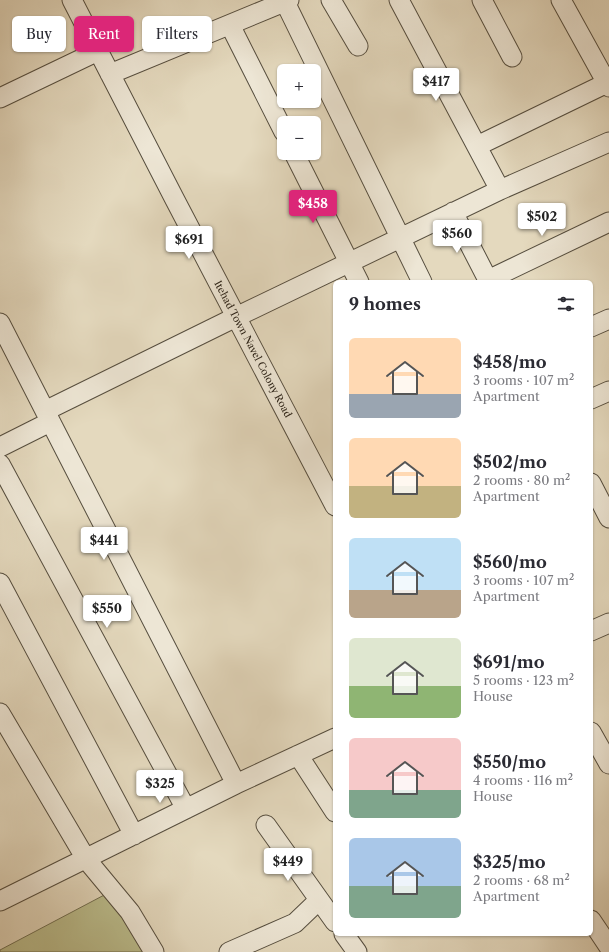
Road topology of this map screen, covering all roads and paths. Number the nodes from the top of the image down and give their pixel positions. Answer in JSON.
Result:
{"nodes":[{"id":1,"x":72,"y":0,"type":"edge"},
{"id":2,"x":331,"y":0,"type":"edge"},
{"id":3,"x":399,"y":0,"type":"edge"},
{"id":4,"x":482,"y":0,"type":"edge"},
{"id":5,"x":560,"y":0,"type":"edge"},
{"id":6,"x":287,"y":1,"type":"edge"},
{"id":7,"x":264,"y":5,"type":"edge"},
{"id":8,"x":80,"y":16,"type":"edge"},
{"id":9,"x":230,"y":25,"type":"junction"},
{"id":10,"x":358,"y":46,"type":"dead end"},
{"id":11,"x":96,"y":52,"type":"edge"},
{"id":12,"x":99,"y":52,"type":"edge"},
{"id":13,"x":512,"y":57,"type":"dead end"},
{"id":14,"x":110,"y":74,"type":"junction"},
{"id":15,"x":608,"y":84,"type":"edge"},
{"id":16,"x":0,"y":98,"type":"edge"},
{"id":17,"x":277,"y":118,"type":"edge"},
{"id":18,"x":609,"y":142,"type":"edge"},
{"id":19,"x":476,"y":146,"type":"junction"},
{"id":20,"x":298,"y":160,"type":"edge"},
{"id":21,"x":500,"y":190,"type":"junction"},
{"id":22,"x":453,"y":212,"type":"junction"},
{"id":23,"x":609,"y":222,"type":"edge"},
{"id":24,"x":400,"y":238,"type":"junction"},
{"id":25,"x":349,"y":262,"type":"junction"},
{"id":26,"x":358,"y":280,"type":"edge"},
{"id":27,"x":421,"y":280,"type":"edge"},
{"id":28,"x":487,"y":280,"type":"edge"},
{"id":29,"x":490,"y":280,"type":"edge"},
{"id":30,"x":236,"y":317,"type":"junction"},
{"id":31,"x":609,"y":318,"type":"edge"},
{"id":32,"x":0,"y":324,"type":"edge"},
{"id":33,"x":593,"y":327,"type":"edge"},
{"id":34,"x":609,"y":391,"type":"edge"},
{"id":35,"x":593,"y":398,"type":"edge"},
{"id":36,"x":48,"y":416,"type":"junction"},
{"id":37,"x":0,"y":447,"type":"edge"},
{"id":38,"x":0,"y":464,"type":"edge"},
{"id":39,"x":593,"y":487,"type":"edge"},
{"id":40,"x":333,"y":502,"type":"edge"},
{"id":41,"x":609,"y":518,"type":"edge"},
{"id":42,"x":0,"y":583,"type":"edge"},
{"id":43,"x":0,"y":713,"type":"edge"},
{"id":44,"x":593,"y":736,"type":"edge"},
{"id":45,"x":333,"y":739,"type":"edge"},
{"id":46,"x":298,"y":756,"type":"junction"},
{"id":47,"x":609,"y":764,"type":"edge"},
{"id":48,"x":236,"y":784,"type":"junction"},
{"id":49,"x":186,"y":809,"type":"junction"},
{"id":50,"x":333,"y":809,"type":"edge"},
{"id":51,"x":266,"y":825,"type":"dead end"},
{"id":52,"x":134,"y":835,"type":"junction"},
{"id":53,"x":86,"y":859,"type":"junction"},
{"id":54,"x":320,"y":900,"type":"junction"},
{"id":55,"x":0,"y":901,"type":"edge"},
{"id":56,"x":333,"y":919,"type":"edge"},
{"id":57,"x":593,"y":923,"type":"edge"},
{"id":58,"x":345,"y":936,"type":"edge"},
{"id":59,"x":609,"y":947,"type":"edge"},
{"id":60,"x":154,"y":952,"type":"edge"},
{"id":61,"x":229,"y":952,"type":"edge"},
{"id":62,"x":357,"y":952,"type":"edge"}],
"edges":[{"from":1,"to":8,"type":"street","name":"Itehad Town Navel Colony Road"},
{"from":2,"to":10,"type":"street"},
{"from":3,"to":19,"type":"street"},
{"from":4,"to":13,"type":"street"},
{"from":5,"to":15,"type":"street"},
{"from":6,"to":7,"type":"street"},
{"from":6,"to":24,"type":"street"},
{"from":7,"to":9,"type":"street"},
{"from":9,"to":14,"type":"street"},
{"from":9,"to":17,"type":"street"},
{"from":11,"to":16,"type":"street"},
{"from":12,"to":14,"type":"street","name":"Itehad Town Navel Colony Road"},
{"from":14,"to":30,"type":"street","name":"Itehad Town Navel Colony Road"},
{"from":15,"to":19,"type":"street"},
{"from":18,"to":21,"type":"street"},
{"from":19,"to":21,"type":"street"},
{"from":20,"to":25,"type":"street"},
{"from":21,"to":22,"type":"street"},
{"from":22,"to":24,"type":"street"},
{"from":22,"to":28,"type":"street"},
{"from":23,"to":29,"type":"street"},
{"from":24,"to":25,"type":"street"},
{"from":24,"to":27,"type":"street"},
{"from":25,"to":26,"type":"street"},
{"from":25,"to":30,"type":"street"},
{"from":30,"to":36,"type":"street"},
{"from":30,"to":40,"type":"street","name":"Itehad Town Navel Colony Road"},
{"from":31,"to":33,"type":"street"},
{"from":32,"to":36,"type":"street"},
{"from":34,"to":35,"type":"street"},
{"from":36,"to":37,"type":"street"},
{"from":36,"to":48,"type":"street"},
{"from":38,"to":49,"type":"street"},
{"from":39,"to":41,"type":"street"},
{"from":42,"to":52,"type":"street"},
{"from":43,"to":53,"type":"street"},
{"from":44,"to":47,"type":"street"},
{"from":45,"to":46,"type":"street"},
{"from":46,"to":48,"type":"street"},
{"from":46,"to":50,"type":"street"},
{"from":48,"to":49,"type":"street"},
{"from":49,"to":52,"type":"street"},
{"from":51,"to":54,"type":"street"},
{"from":52,"to":53,"type":"street"},
{"from":53,"to":55,"type":"street"},
{"from":53,"to":60,"type":"street"},
{"from":54,"to":56,"type":"street"},
{"from":54,"to":61,"type":"street"},
{"from":57,"to":59,"type":"street"},
{"from":58,"to":62,"type":"street"}]}
